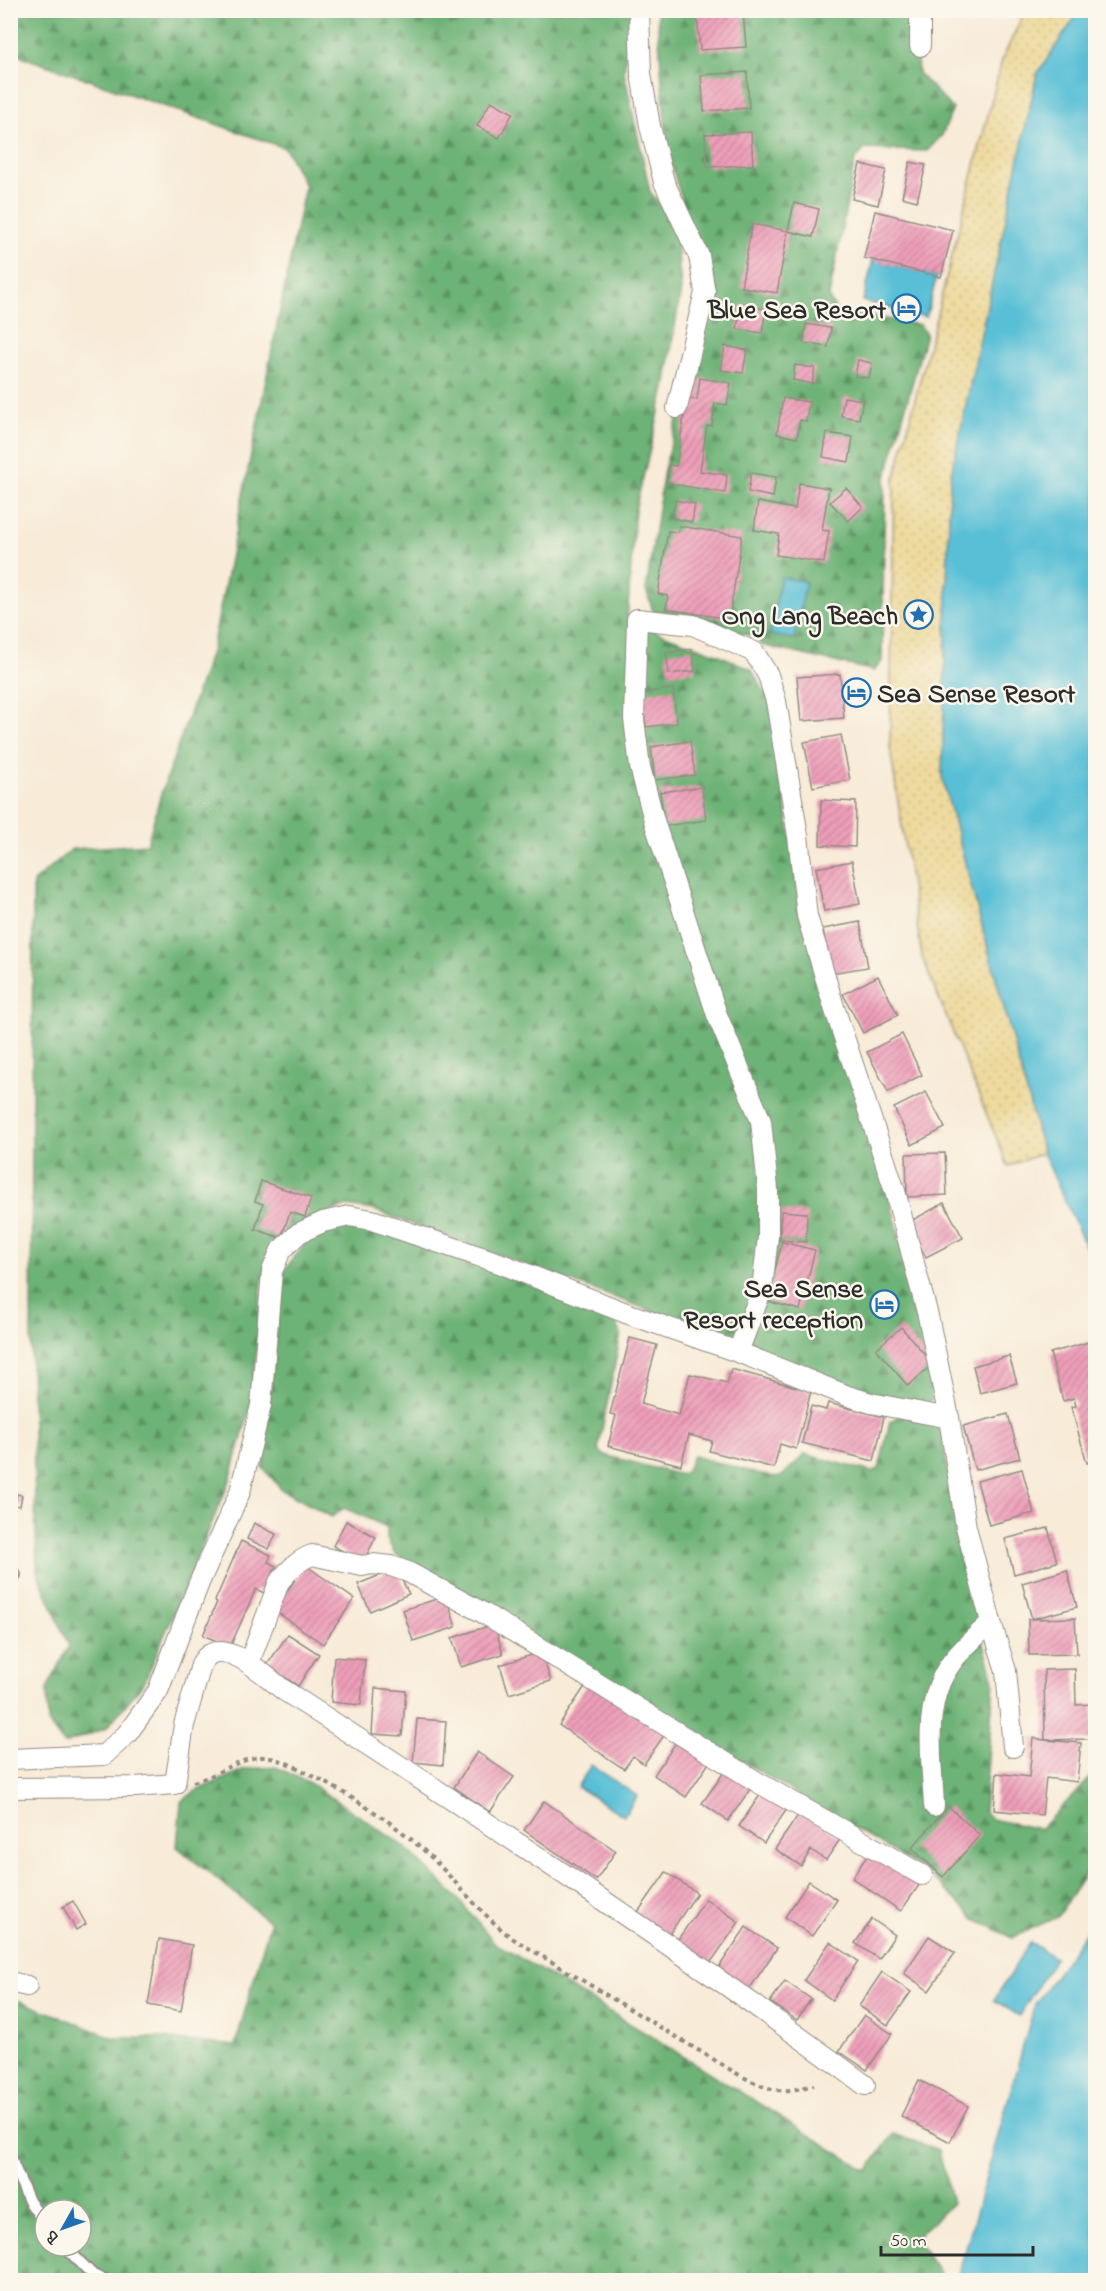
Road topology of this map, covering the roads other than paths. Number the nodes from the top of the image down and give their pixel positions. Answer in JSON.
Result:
{"nodes":[{"id":1,"x":639,"y":10,"type":"edge"},
{"id":2,"x":920,"y":10,"type":"edge"},
{"id":3,"x":920,"y":46,"type":"dead end"},
{"id":4,"x":676,"y":408,"type":"dead end"},
{"id":5,"x":738,"y":1352,"type":"junction"},
{"id":6,"x":949,"y":1418,"type":"junction"},
{"id":7,"x":991,"y":1622,"type":"junction"},
{"id":8,"x":249,"y":1663,"type":"junction"},
{"id":9,"x":1013,"y":1747,"type":"dead end"},
{"id":10,"x":10,"y":1759,"type":"edge"},
{"id":11,"x":10,"y":1788,"type":"edge"},
{"id":12,"x":934,"y":1806,"type":"dead end"},
{"id":13,"x":922,"y":1875,"type":"dead end"},
{"id":14,"x":865,"y":2085,"type":"dead end"},
{"id":15,"x":10,"y":2157,"type":"edge"},
{"id":16,"x":33,"y":2207,"type":"edge"},
{"id":17,"x":76,"y":2258,"type":"edge"},
{"id":18,"x":105,"y":2280,"type":"edge"}],
"edges":[{"from":1,"to":4,"type":"street"},
{"from":2,"to":3,"type":"street"},
{"from":5,"to":6,"type":"street"},
{"from":5,"to":6,"type":"street"},
{"from":5,"to":10,"type":"street"},
{"from":6,"to":7,"type":"street"},
{"from":7,"to":9,"type":"street"},
{"from":7,"to":12,"type":"street"},
{"from":8,"to":11,"type":"street"},
{"from":8,"to":13,"type":"street"},
{"from":8,"to":14,"type":"street"},
{"from":15,"to":16,"type":"lane"},
{"from":17,"to":18,"type":"lane"}]}
